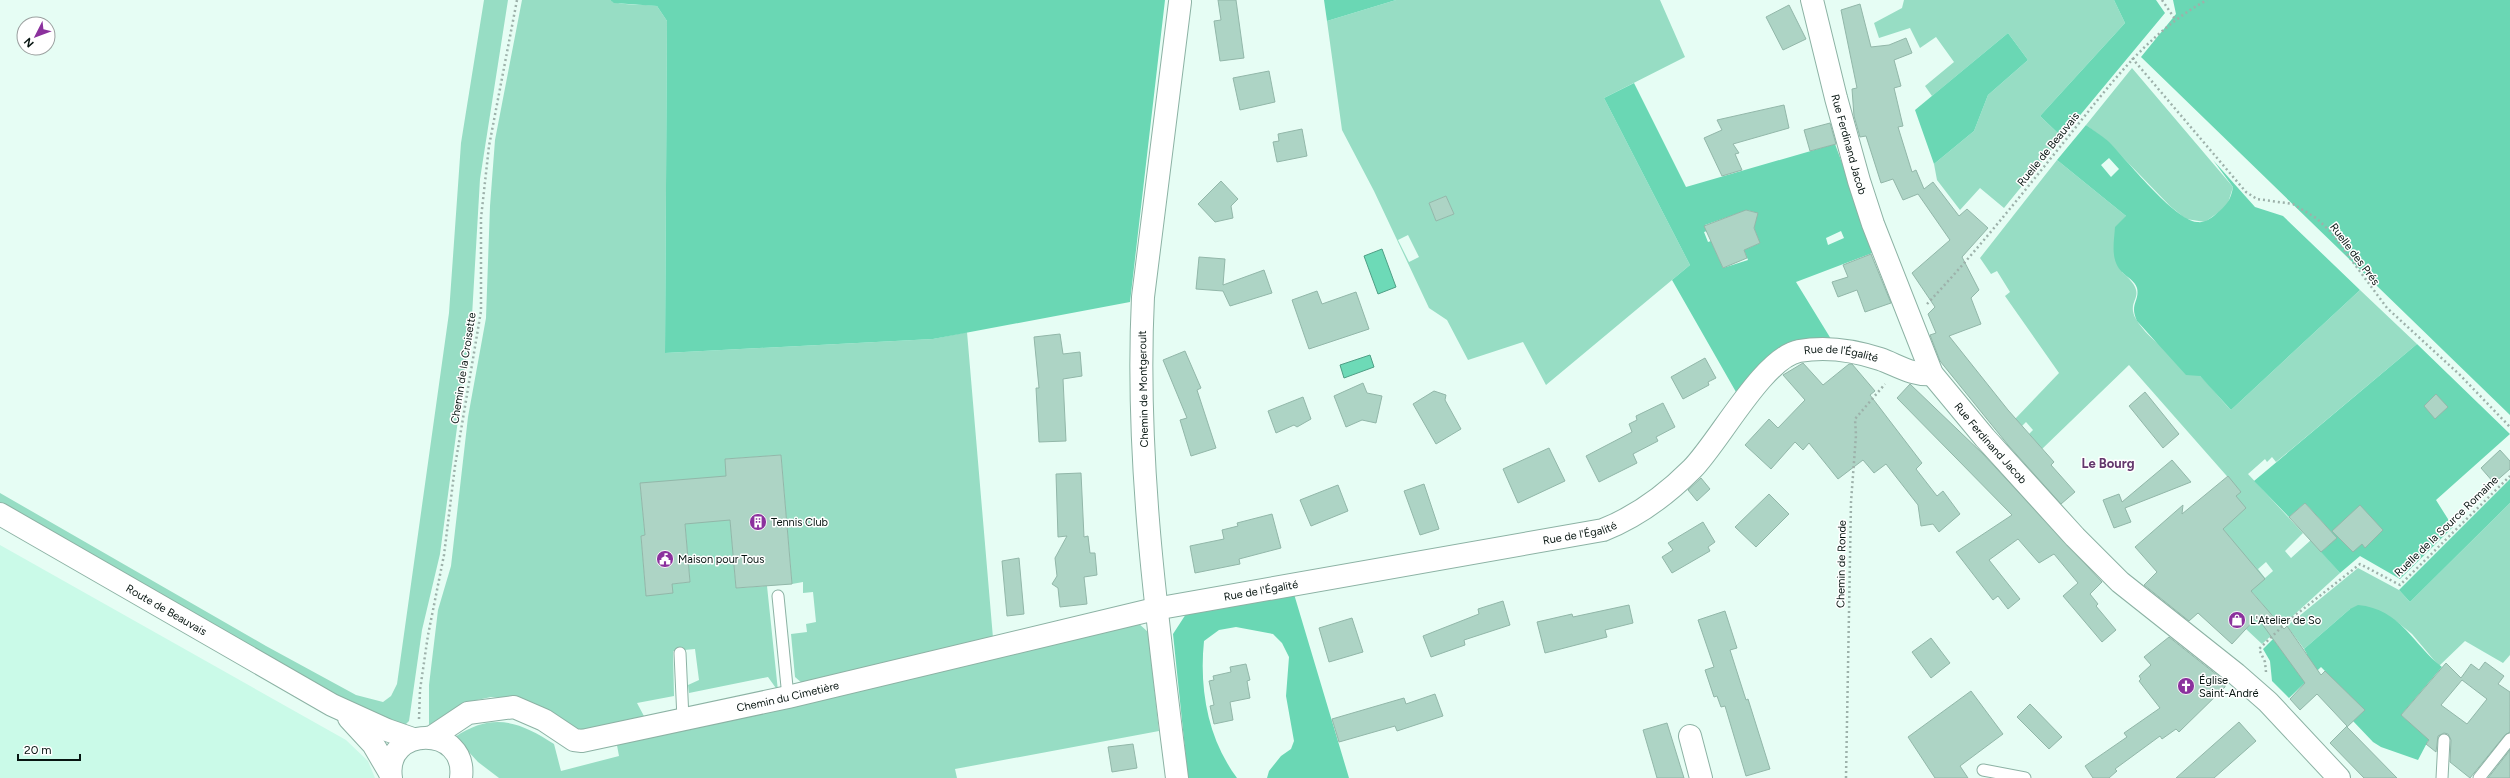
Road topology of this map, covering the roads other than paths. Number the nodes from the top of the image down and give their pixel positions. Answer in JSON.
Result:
{"nodes":[{"id":1,"x":1812,"y":0,"type":"edge"},
{"id":2,"x":1180,"y":2,"type":"dead end"},
{"id":3,"x":1932,"y":374,"type":"junction"},
{"id":4,"x":0,"y":514,"type":"edge"},
{"id":5,"x":778,"y":596,"type":"dead end"},
{"id":6,"x":1156,"y":609,"type":"junction"},
{"id":7,"x":680,"y":653,"type":"dead end"},
{"id":8,"x":788,"y":697,"type":"junction"},
{"id":9,"x":332,"y":705,"type":"junction"},
{"id":10,"x":683,"y":719,"type":"junction"},
{"id":11,"x":1690,"y":736,"type":"dead end"},
{"id":12,"x":422,"y":738,"type":"junction"},
{"id":13,"x":2510,"y":739,"type":"edge"},
{"id":14,"x":2444,"y":740,"type":"dead end"},
{"id":15,"x":460,"y":770,"type":"edge"},
{"id":16,"x":1983,"y":770,"type":"dead end"},
{"id":17,"x":391,"y":776,"type":"edge"},
{"id":18,"x":479,"y":778,"type":"edge"},
{"id":19,"x":1177,"y":778,"type":"edge"},
{"id":20,"x":1701,"y":778,"type":"edge"},
{"id":21,"x":2025,"y":778,"type":"edge"},
{"id":22,"x":2339,"y":778,"type":"edge"},
{"id":23,"x":2442,"y":778,"type":"edge"},
{"id":24,"x":2479,"y":778,"type":"edge"}],
"edges":[{"from":1,"to":3,"type":"street","name":"Rue Ferdinand Jacob"},
{"from":2,"to":6,"type":"street","name":"Chemin de Montgeroult"},
{"from":3,"to":6,"type":"street","name":"Rue de l'Égalité"},
{"from":3,"to":22,"type":"street","name":"Rue Ferdinand Jacob"},
{"from":4,"to":9,"type":"street","name":"Route de Beauvais"},
{"from":5,"to":8,"type":"lane"},
{"from":6,"to":8,"type":"street","name":"Chemin du Cimetière"},
{"from":6,"to":19,"type":"street","name":"Chemin de Montgeroult"},
{"from":7,"to":10,"type":"lane"},
{"from":8,"to":10,"type":"street","name":"Chemin du Cimetière"},
{"from":9,"to":12,"type":"street","name":"Route de Beauvais"},
{"from":9,"to":17,"type":"street","name":"Route de Beauvais"},
{"from":10,"to":12,"type":"street","name":"Chemin du Cimetière"},
{"from":11,"to":20,"type":"street"},
{"from":12,"to":15,"type":"street","name":"Route de Beauvais"},
{"from":12,"to":17,"type":"street","name":"Chemin du Cimetière"},
{"from":13,"to":24,"type":"lane"},
{"from":14,"to":23,"type":"lane"},
{"from":15,"to":18,"type":"street"},
{"from":16,"to":21,"type":"lane"}]}
